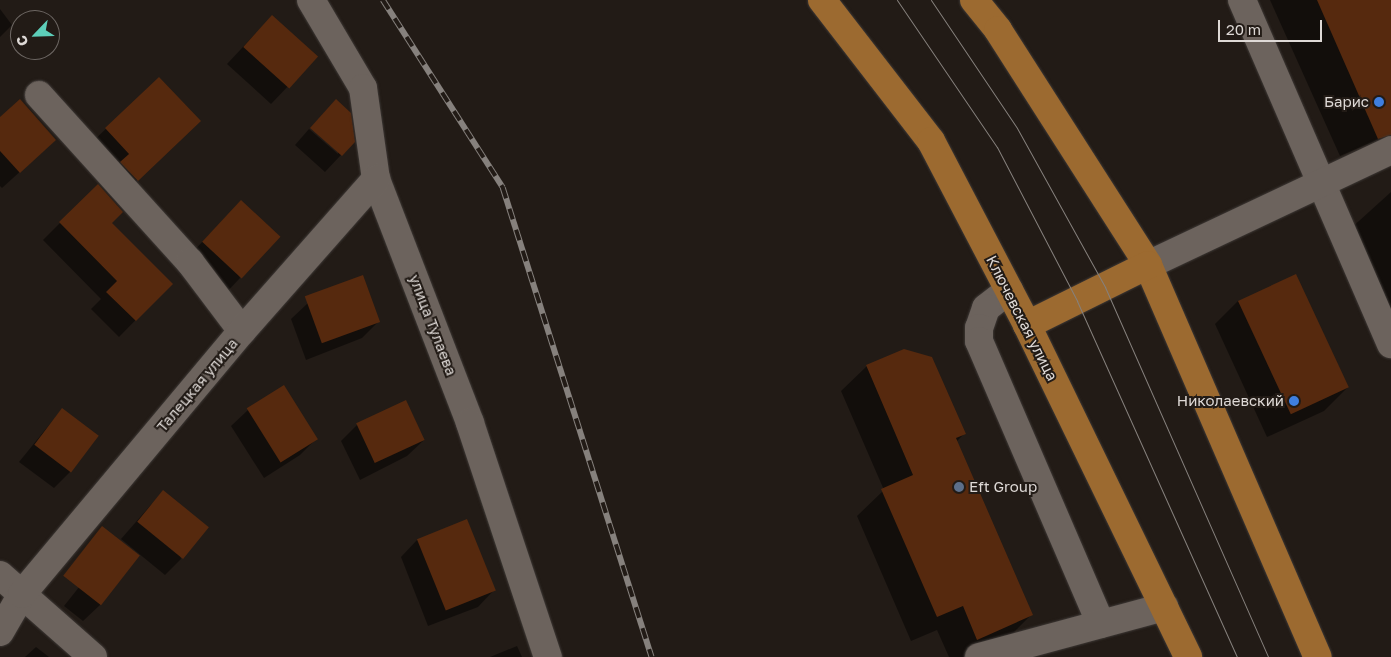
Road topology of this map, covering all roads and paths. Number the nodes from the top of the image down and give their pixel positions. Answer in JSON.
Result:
{"nodes":[{"id":1,"x":311,"y":0,"type":"edge"},
{"id":2,"x":822,"y":0,"type":"edge"},
{"id":3,"x":974,"y":0,"type":"edge"},
{"id":4,"x":1242,"y":0,"type":"edge"},
{"id":5,"x":39,"y":95,"type":"dead end"},
{"id":6,"x":1391,"y":150,"type":"edge"},
{"id":7,"x":376,"y":179,"type":"junction"},
{"id":8,"x":1320,"y":184,"type":"junction"},
{"id":9,"x":1148,"y":265,"type":"junction"},
{"id":10,"x":1009,"y":290,"type":"junction"},
{"id":11,"x":1028,"y":325,"type":"junction"},
{"id":12,"x":242,"y":331,"type":"junction"},
{"id":13,"x":1391,"y":344,"type":"edge"},
{"id":14,"x":0,"y":575,"type":"edge"},
{"id":15,"x":22,"y":594,"type":"junction"},
{"id":16,"x":1164,"y":606,"type":"junction"},
{"id":17,"x":1101,"y":624,"type":"junction"},
{"id":18,"x":0,"y":632,"type":"edge"},
{"id":19,"x":93,"y":657,"type":"edge"},
{"id":20,"x":548,"y":657,"type":"edge"},
{"id":21,"x":979,"y":657,"type":"edge"},
{"id":22,"x":1188,"y":657,"type":"edge"},
{"id":23,"x":1318,"y":657,"type":"edge"}],
"edges":[{"from":1,"to":7,"type":"street","name":"улица Тулаева"},
{"from":2,"to":10,"type":"main road","name":"Ключевская улица"},
{"from":3,"to":9,"type":"main road"},
{"from":4,"to":8,"type":"street"},
{"from":5,"to":12,"type":"street"},
{"from":6,"to":8,"type":"street"},
{"from":7,"to":12,"type":"street","name":"Талецкая улица"},
{"from":7,"to":20,"type":"street","name":"улица Тулаева"},
{"from":8,"to":9,"type":"street"},
{"from":8,"to":13,"type":"street"},
{"from":9,"to":11,"type":"main road"},
{"from":9,"to":23,"type":"main road"},
{"from":10,"to":11,"type":"main road","name":"Ключевская улица"},
{"from":10,"to":17,"type":"street"},
{"from":11,"to":16,"type":"main road","name":"Ключевская улица"},
{"from":12,"to":15,"type":"street","name":"Талецкая улица"},
{"from":14,"to":15,"type":"street"},
{"from":15,"to":18,"type":"street","name":"Талецкая улица"},
{"from":15,"to":19,"type":"street"},
{"from":16,"to":17,"type":"street"},
{"from":16,"to":22,"type":"main road","name":"Ключевская улица"},
{"from":17,"to":21,"type":"street"}]}
